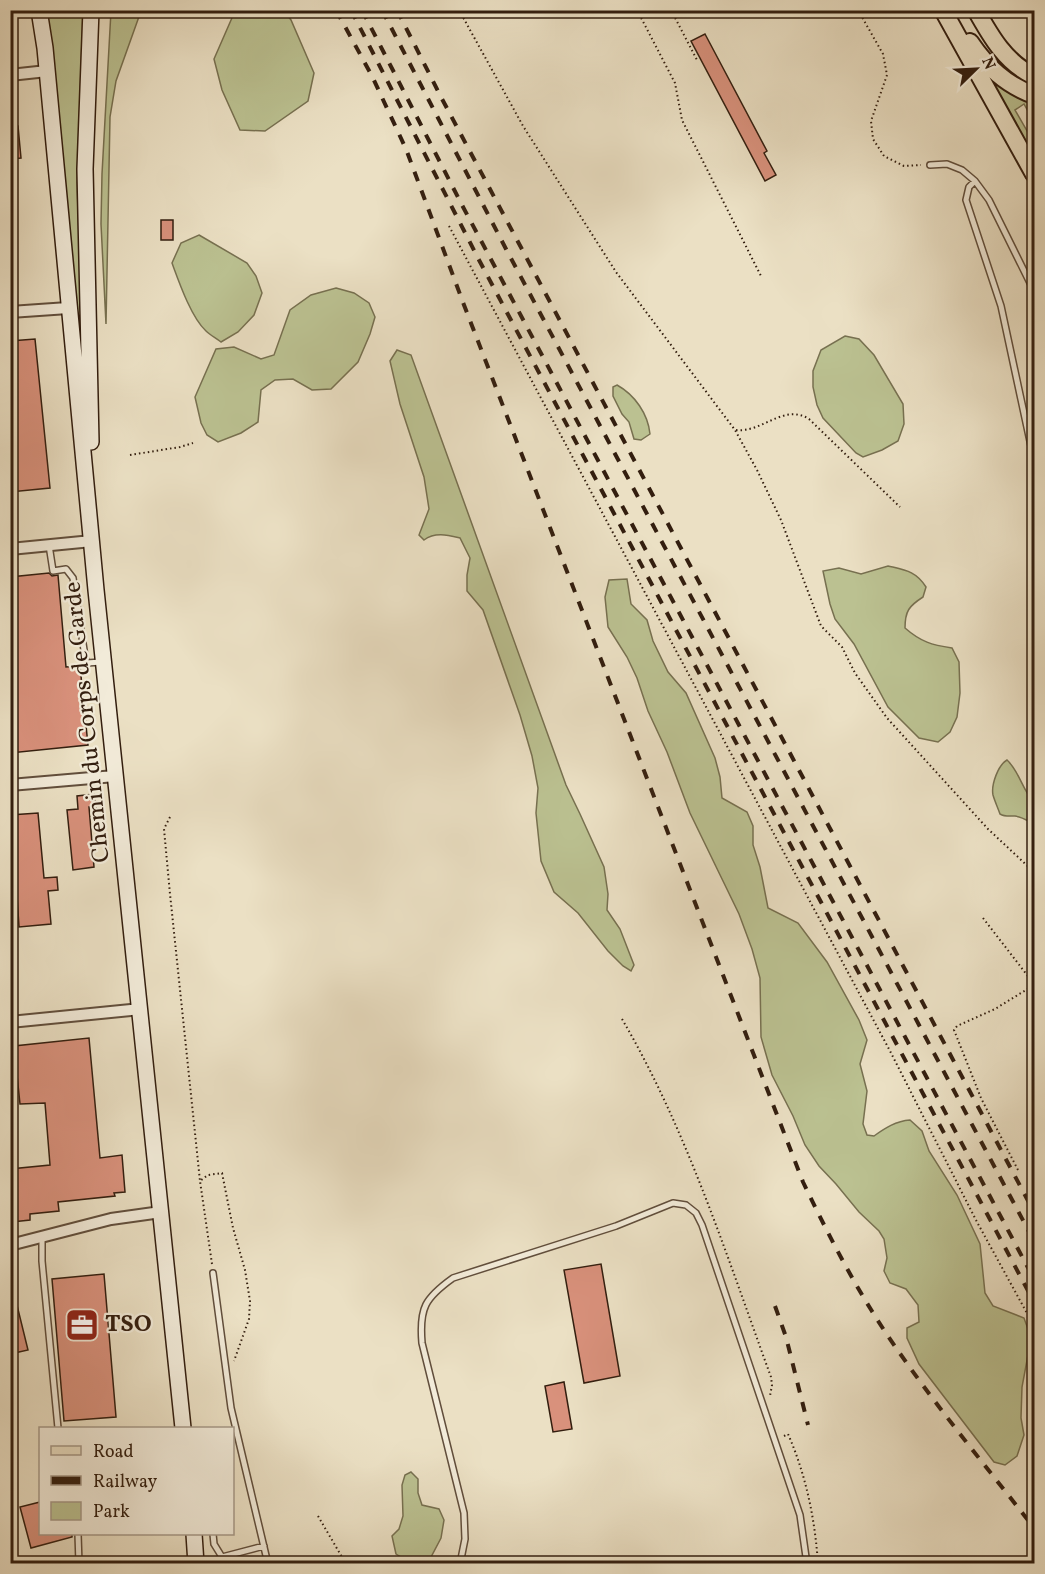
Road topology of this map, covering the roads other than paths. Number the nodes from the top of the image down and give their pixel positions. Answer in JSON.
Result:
{"nodes":[{"id":1,"x":39,"y":10,"type":"edge"},
{"id":2,"x":91,"y":10,"type":"edge"},
{"id":3,"x":943,"y":10,"type":"edge"},
{"id":4,"x":951,"y":10,"type":"edge"},
{"id":5,"x":976,"y":10,"type":"edge"},
{"id":6,"x":46,"y":71,"type":"junction"},
{"id":7,"x":10,"y":75,"type":"edge"},
{"id":8,"x":1035,"y":76,"type":"edge"},
{"id":9,"x":1035,"y":95,"type":"edge"},
{"id":10,"x":930,"y":165,"type":"road end"},
{"id":11,"x":1035,"y":174,"type":"edge"},
{"id":12,"x":975,"y":181,"type":"junction"},
{"id":13,"x":1035,"y":291,"type":"edge"},
{"id":14,"x":68,"y":308,"type":"junction"},
{"id":15,"x":10,"y":312,"type":"edge"},
{"id":16,"x":1035,"y":460,"type":"edge"},
{"id":17,"x":92,"y":541,"type":"junction"},
{"id":18,"x":49,"y":545,"type":"junction"},
{"id":19,"x":10,"y":549,"type":"edge"},
{"id":20,"x":104,"y":662,"type":"junction"},
{"id":21,"x":115,"y":776,"type":"junction"},
{"id":22,"x":10,"y":785,"type":"edge"},
{"id":23,"x":141,"y":1009,"type":"junction"},
{"id":24,"x":10,"y":1022,"type":"edge"},
{"id":25,"x":161,"y":1212,"type":"junction"},
{"id":26,"x":42,"y":1237,"type":"junction"},
{"id":27,"x":10,"y":1245,"type":"edge"},
{"id":28,"x":213,"y":1273,"type":"road end"},
{"id":29,"x":58,"y":1427,"type":"edge"},
{"id":30,"x":183,"y":1427,"type":"edge"},
{"id":31,"x":233,"y":1427,"type":"edge"},
{"id":32,"x":235,"y":1441,"type":"edge"},
{"id":33,"x":78,"y":1535,"type":"edge"},
{"id":34,"x":194,"y":1535,"type":"edge"},
{"id":35,"x":213,"y":1535,"type":"edge"},
{"id":36,"x":264,"y":1546,"type":"junction"},
{"id":37,"x":222,"y":1560,"type":"edge"},
{"id":38,"x":79,"y":1563,"type":"edge"},
{"id":39,"x":196,"y":1563,"type":"edge"},
{"id":40,"x":268,"y":1563,"type":"edge"},
{"id":41,"x":460,"y":1563,"type":"edge"},
{"id":42,"x":807,"y":1563,"type":"edge"}],
"edges":[{"from":1,"to":6,"type":"street","name":"Chemin du Corps de Garde"},
{"from":2,"to":17,"type":"street"},
{"from":3,"to":11,"type":"main road"},
{"from":4,"to":9,"type":"main road"},
{"from":5,"to":8,"type":"main road"},
{"from":6,"to":7,"type":"street"},
{"from":6,"to":14,"type":"street","name":"Chemin du Corps de Garde"},
{"from":10,"to":12,"type":"lane"},
{"from":12,"to":13,"type":"lane"},
{"from":12,"to":16,"type":"lane"},
{"from":14,"to":15,"type":"street"},
{"from":14,"to":17,"type":"street","name":"Chemin du Corps de Garde"},
{"from":17,"to":18,"type":"street"},
{"from":17,"to":20,"type":"street","name":"Chemin du Corps de Garde"},
{"from":18,"to":19,"type":"street"},
{"from":18,"to":20,"type":"lane"},
{"from":20,"to":21,"type":"street","name":"Chemin du Corps de Garde"},
{"from":21,"to":22,"type":"street"},
{"from":21,"to":23,"type":"street","name":"Chemin du Corps de Garde"},
{"from":23,"to":24,"type":"street"},
{"from":23,"to":25,"type":"street","name":"Chemin du Corps de Garde"},
{"from":25,"to":26,"type":"street"},
{"from":25,"to":30,"type":"street","name":"Chemin du Corps de Garde"},
{"from":26,"to":27,"type":"street"},
{"from":26,"to":29,"type":"lane"},
{"from":28,"to":31,"type":"lane"},
{"from":32,"to":36,"type":"lane"},
{"from":33,"to":38,"type":"lane"},
{"from":34,"to":39,"type":"street"},
{"from":35,"to":37,"type":"lane"},
{"from":36,"to":37,"type":"lane"},
{"from":36,"to":40,"type":"lane"},
{"from":41,"to":42,"type":"lane"}]}
